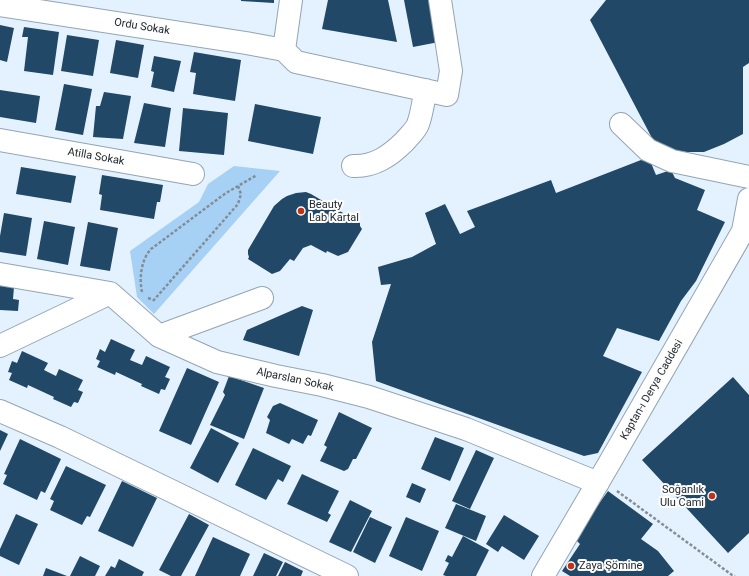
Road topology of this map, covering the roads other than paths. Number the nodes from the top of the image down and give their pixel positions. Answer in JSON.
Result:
{"nodes":[{"id":1,"x":291,"y":0,"type":"edge"},
{"id":2,"x":440,"y":0,"type":"edge"},
{"id":3,"x":0,"y":5,"type":"edge"},
{"id":4,"x":284,"y":50,"type":"junction"},
{"id":5,"x":426,"y":90,"type":"junction"},
{"id":6,"x":621,"y":124,"type":"dead end"},
{"id":7,"x":0,"y":140,"type":"edge"},
{"id":8,"x":353,"y":166,"type":"dead end"},
{"id":9,"x":193,"y":174,"type":"dead end"},
{"id":10,"x":749,"y":176,"type":"edge"},
{"id":11,"x":749,"y":199,"type":"edge"},
{"id":12,"x":746,"y":233,"type":"edge"},
{"id":13,"x":0,"y":274,"type":"edge"},
{"id":14,"x":110,"y":293,"type":"junction"},
{"id":15,"x":262,"y":298,"type":"dead end"},
{"id":16,"x":159,"y":336,"type":"junction"},
{"id":17,"x":0,"y":346,"type":"edge"},
{"id":18,"x":0,"y":411,"type":"edge"},
{"id":19,"x":598,"y":482,"type":"junction"},
{"id":20,"x":346,"y":576,"type":"edge"},
{"id":21,"x":544,"y":576,"type":"edge"}],
"edges":[{"from":1,"to":4,"type":"street"},
{"from":2,"to":5,"type":"street"},
{"from":3,"to":4,"type":"street","name":"Ordu Sokak"},
{"from":4,"to":5,"type":"street"},
{"from":5,"to":8,"type":"street"},
{"from":6,"to":10,"type":"street"},
{"from":7,"to":9,"type":"street","name":"Atilla Sokak"},
{"from":11,"to":12,"type":"street","name":"Kaptan-ı Derya Caddesi"},
{"from":12,"to":19,"type":"street","name":"Kaptan-ı Derya Caddesi"},
{"from":13,"to":14,"type":"street"},
{"from":14,"to":16,"type":"street","name":"Alparslan Sokak"},
{"from":14,"to":17,"type":"street"},
{"from":15,"to":16,"type":"street"},
{"from":16,"to":19,"type":"street","name":"Alparslan Sokak"},
{"from":18,"to":20,"type":"street"},
{"from":19,"to":21,"type":"street","name":"Kaptan-ı Derya Caddesi"}]}
